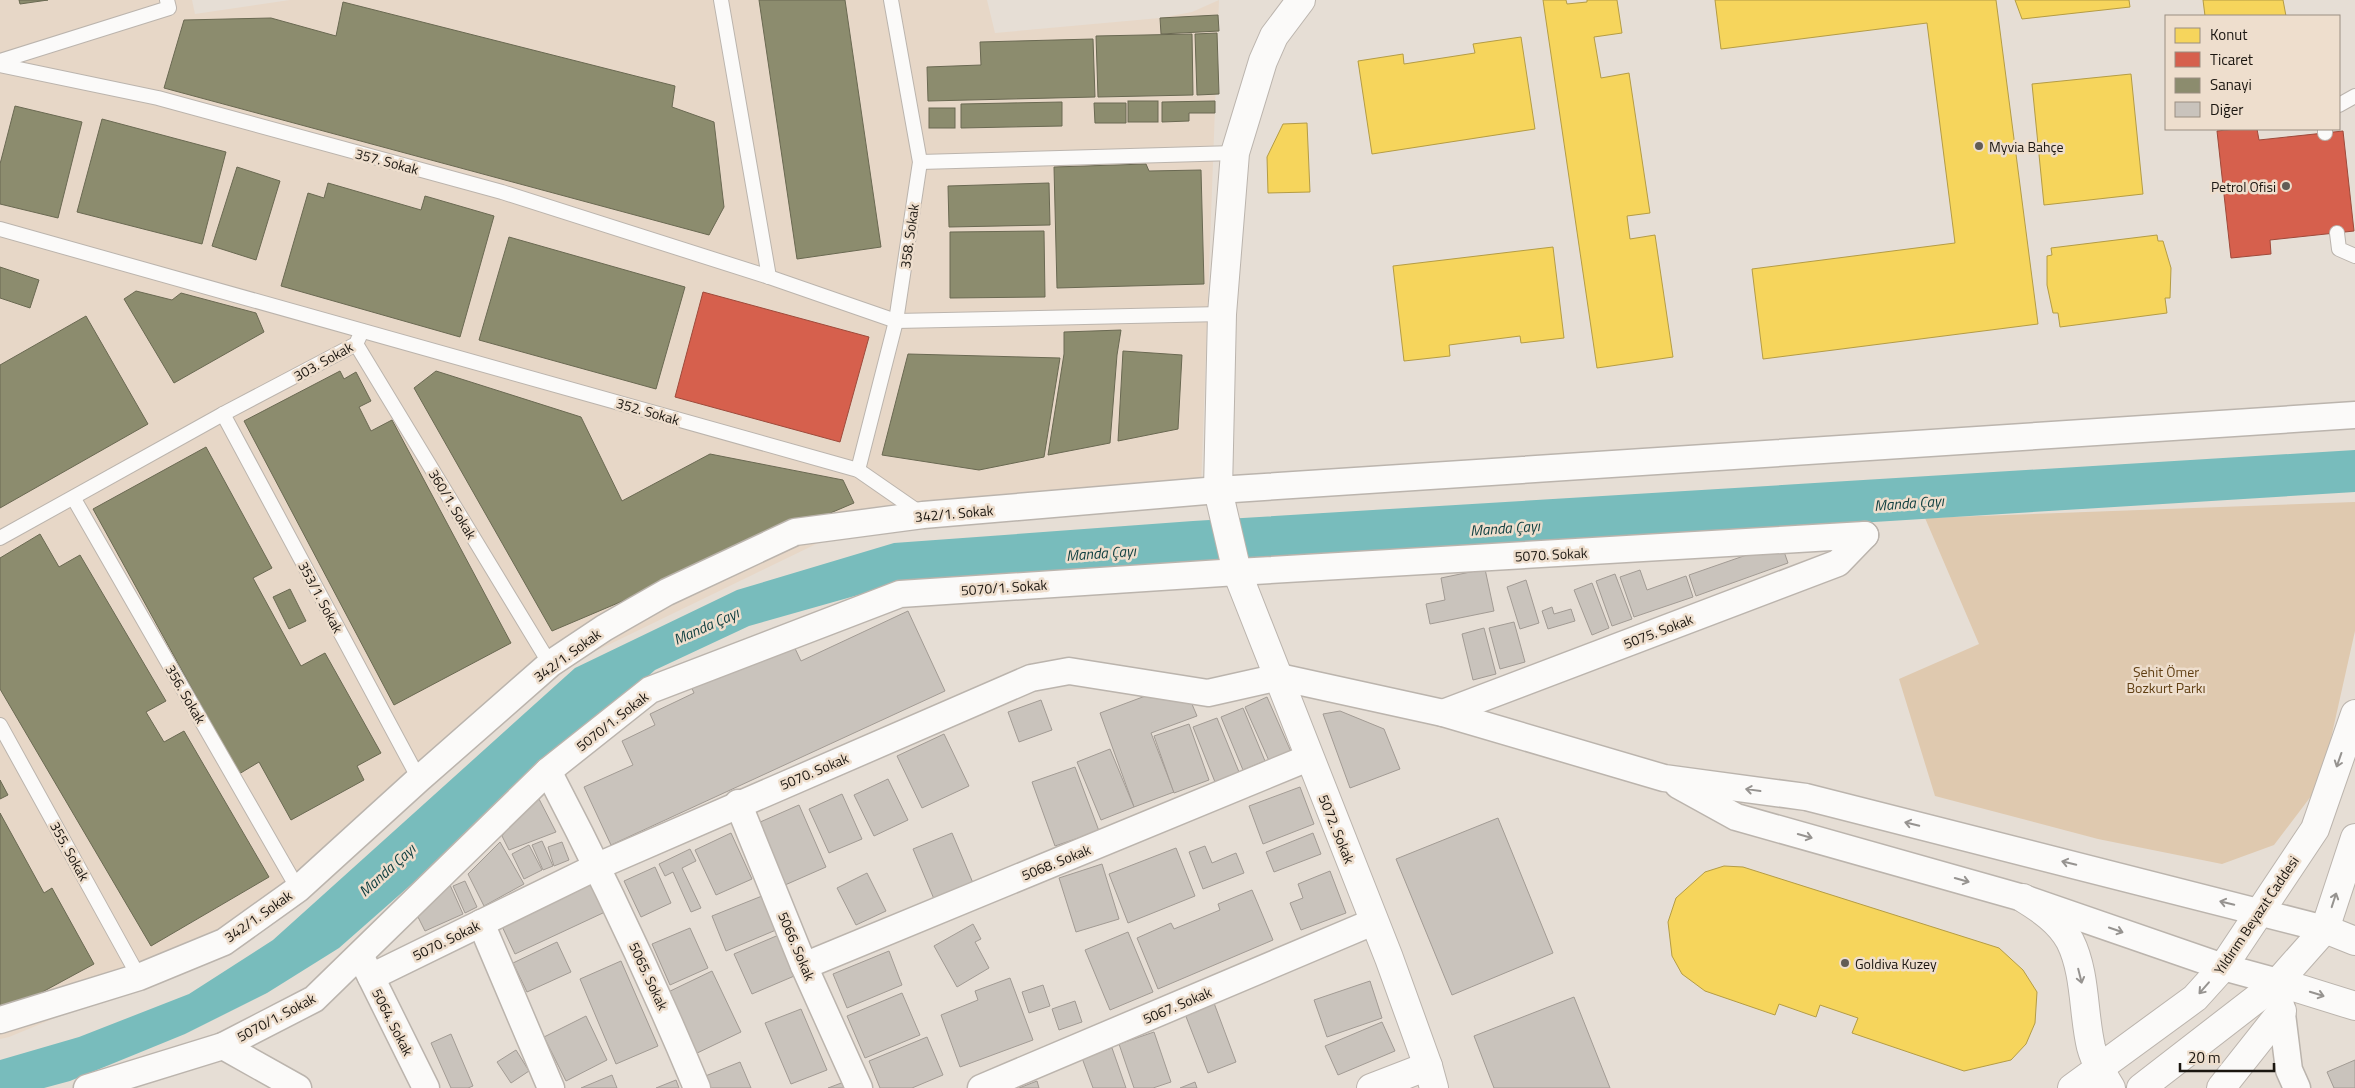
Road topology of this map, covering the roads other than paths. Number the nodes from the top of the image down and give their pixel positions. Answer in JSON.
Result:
{"nodes":[{"id":1,"x":167,"y":0,"type":"edge"},
{"id":2,"x":721,"y":0,"type":"edge"},
{"id":3,"x":891,"y":0,"type":"edge"},
{"id":4,"x":1301,"y":0,"type":"edge"},
{"id":5,"x":0,"y":61,"type":"edge"},
{"id":6,"x":0,"y":65,"type":"edge"},
{"id":7,"x":2355,"y":96,"type":"edge"},
{"id":8,"x":2340,"y":104,"type":"edge"},
{"id":9,"x":1236,"y":153,"type":"junction"},
{"id":10,"x":920,"y":162,"type":"junction"},
{"id":11,"x":0,"y":229,"type":"edge"},
{"id":12,"x":2337,"y":234,"type":"dead end"},
{"id":13,"x":2355,"y":256,"type":"edge"},
{"id":14,"x":770,"y":277,"type":"junction"},
{"id":15,"x":1222,"y":314,"type":"junction"},
{"id":16,"x":896,"y":321,"type":"junction"},
{"id":17,"x":359,"y":337,"type":"junction"},
{"id":18,"x":223,"y":414,"type":"junction"},
{"id":19,"x":2355,"y":415,"type":"edge"},
{"id":20,"x":858,"y":470,"type":"junction"},
{"id":21,"x":1218,"y":490,"type":"junction"},
{"id":22,"x":74,"y":499,"type":"junction"},
{"id":23,"x":923,"y":515,"type":"junction"},
{"id":24,"x":1865,"y":535,"type":"joint"},
{"id":25,"x":0,"y":538,"type":"edge"},
{"id":26,"x":1237,"y":572,"type":"junction"},
{"id":27,"x":550,"y":664,"type":"junction"},
{"id":28,"x":1279,"y":677,"type":"junction"},
{"id":29,"x":1443,"y":713,"type":"junction"},
{"id":30,"x":2355,"y":714,"type":"edge"},
{"id":31,"x":0,"y":726,"type":"edge"},
{"id":32,"x":1308,"y":758,"type":"junction"},
{"id":33,"x":548,"y":771,"type":"junction"},
{"id":34,"x":1664,"y":778,"type":"junction"},
{"id":35,"x":419,"y":779,"type":"junction"},
{"id":36,"x":738,"y":803,"type":"junction"},
{"id":37,"x":2355,"y":838,"type":"edge"},
{"id":38,"x":598,"y":866,"type":"junction"},
{"id":39,"x":298,"y":889,"type":"junction"},
{"id":40,"x":2023,"y":898,"type":"junction"},
{"id":41,"x":2259,"y":911,"type":"junction"},
{"id":42,"x":482,"y":922,"type":"junction"},
{"id":43,"x":1373,"y":922,"type":"junction"},
{"id":44,"x":2325,"y":929,"type":"junction"},
{"id":45,"x":2355,"y":941,"type":"edge"},
{"id":46,"x":366,"y":966,"type":"junction"},
{"id":47,"x":804,"y":966,"type":"junction"},
{"id":48,"x":2222,"y":967,"type":"junction"},
{"id":49,"x":139,"y":977,"type":"junction"},
{"id":50,"x":2278,"y":982,"type":"junction"},
{"id":51,"x":2355,"y":1006,"type":"edge"},
{"id":52,"x":2282,"y":1011,"type":"junction"},
{"id":53,"x":0,"y":1020,"type":"edge"},
{"id":54,"x":2133,"y":1043,"type":"junction"},
{"id":55,"x":223,"y":1046,"type":"junction"},
{"id":56,"x":1431,"y":1077,"type":"edge"},
{"id":57,"x":2105,"y":1078,"type":"edge"},
{"id":58,"x":2151,"y":1085,"type":"edge"},
{"id":59,"x":87,"y":1088,"type":"edge"},
{"id":60,"x":298,"y":1088,"type":"edge"},
{"id":61,"x":426,"y":1088,"type":"edge"},
{"id":62,"x":551,"y":1088,"type":"edge"},
{"id":63,"x":697,"y":1088,"type":"edge"},
{"id":64,"x":859,"y":1088,"type":"edge"},
{"id":65,"x":981,"y":1088,"type":"edge"},
{"id":66,"x":1371,"y":1088,"type":"edge"},
{"id":67,"x":2072,"y":1088,"type":"edge"},
{"id":68,"x":2221,"y":1088,"type":"edge"},
{"id":69,"x":2297,"y":1088,"type":"edge"}],
"edges":[{"from":1,"to":5,"type":"lane"},
{"from":2,"to":14,"type":"lane"},
{"from":3,"to":10,"type":"lane","name":"358. Sokak"},
{"from":4,"to":9,"type":"street","name":"5072. Sokak"},
{"from":6,"to":14,"type":"lane","name":"357. Sokak"},
{"from":7,"to":8,"type":"lane"},
{"from":9,"to":10,"type":"lane"},
{"from":9,"to":15,"type":"street","name":"5072. Sokak"},
{"from":10,"to":16,"type":"lane","name":"358. Sokak"},
{"from":11,"to":17,"type":"lane","name":"303. Sokak"},
{"from":12,"to":13,"type":"lane"},
{"from":14,"to":16,"type":"lane","name":"357. Sokak"},
{"from":15,"to":16,"type":"lane"},
{"from":15,"to":21,"type":"street","name":"5072. Sokak"},
{"from":16,"to":20,"type":"lane","name":"358. Sokak"},
{"from":17,"to":18,"type":"lane","name":"303. Sokak"},
{"from":17,"to":20,"type":"lane","name":"352. Sokak"},
{"from":17,"to":27,"type":"lane","name":"360/1. Sokak"},
{"from":18,"to":22,"type":"lane","name":"303. Sokak"},
{"from":18,"to":35,"type":"lane","name":"353/1. Sokak"},
{"from":19,"to":21,"type":"street","name":"342/1. Sokak"},
{"from":20,"to":23,"type":"lane","name":"352. Sokak"},
{"from":21,"to":23,"type":"street","name":"342/1. Sokak"},
{"from":21,"to":26,"type":"street","name":"5072. Sokak"},
{"from":22,"to":25,"type":"lane","name":"303. Sokak"},
{"from":22,"to":39,"type":"lane","name":"356. Sokak"},
{"from":23,"to":27,"type":"street","name":"342/1. Sokak"},
{"from":24,"to":26,"type":"street","name":"5070. Sokak"},
{"from":24,"to":29,"type":"street","name":"5075. Sokak"},
{"from":26,"to":28,"type":"street","name":"5072. Sokak"},
{"from":26,"to":33,"type":"street","name":"5070/1. Sokak"},
{"from":27,"to":35,"type":"street","name":"342/1. Sokak"},
{"from":28,"to":29,"type":"street"},
{"from":28,"to":32,"type":"street","name":"5072. Sokak"},
{"from":28,"to":36,"type":"street","name":"5070. Sokak"},
{"from":29,"to":34,"type":"street"},
{"from":30,"to":41,"type":"street","name":"Yıldırım Beyazıt Caddesi","one_way":true},
{"from":31,"to":49,"type":"lane","name":"355. Sokak"},
{"from":32,"to":43,"type":"street","name":"5072. Sokak"},
{"from":32,"to":47,"type":"street","name":"5068. Sokak"},
{"from":33,"to":38,"type":"street","name":"5065. Sokak"},
{"from":33,"to":46,"type":"street","name":"5070/1. Sokak"},
{"from":34,"to":40,"type":"street","one_way":true},
{"from":41,"to":34,"type":"street","one_way":true},
{"from":35,"to":39,"type":"street","name":"342/1. Sokak"},
{"from":36,"to":38,"type":"street","name":"5070. Sokak"},
{"from":36,"to":47,"type":"street","name":"5066. Sokak"},
{"from":44,"to":37,"type":"street","one_way":true},
{"from":38,"to":42,"type":"street","name":"5070. Sokak"},
{"from":38,"to":63,"type":"street","name":"5065. Sokak"},
{"from":39,"to":49,"type":"street","name":"342/1. Sokak"},
{"from":40,"to":48,"type":"street","one_way":true},
{"from":40,"to":57,"type":"street","one_way":true},
{"from":41,"to":44,"type":"street"},
{"from":41,"to":48,"type":"street","name":"Yıldırım Beyazıt Caddesi"},
{"from":42,"to":46,"type":"street","name":"5070. Sokak"},
{"from":42,"to":62,"type":"street"},
{"from":43,"to":56,"type":"street","name":"5072. Sokak"},
{"from":43,"to":65,"type":"street","name":"5067. Sokak"},
{"from":44,"to":45,"type":"street"},
{"from":44,"to":50,"type":"street"},
{"from":46,"to":55,"type":"street","name":"5070/1. Sokak"},
{"from":46,"to":61,"type":"street","name":"5064. Sokak"},
{"from":47,"to":64,"type":"street","name":"5066. Sokak"},
{"from":48,"to":50,"type":"street"},
{"from":48,"to":54,"type":"street","name":"Yıldırım Beyazıt Caddesi","one_way":true},
{"from":49,"to":53,"type":"street","name":"342/1. Sokak"},
{"from":50,"to":51,"type":"street","one_way":true},
{"from":50,"to":52,"type":"street"},
{"from":50,"to":58,"type":"street"},
{"from":52,"to":68,"type":"street"},
{"from":52,"to":69,"type":"street"},
{"from":54,"to":57,"type":"street","name":"Yıldırım Beyazıt Caddesi"},
{"from":54,"to":58,"type":"street"},
{"from":55,"to":59,"type":"street","name":"5070/1. Sokak"},
{"from":55,"to":60,"type":"street"},
{"from":56,"to":66,"type":"street"},
{"from":57,"to":67,"type":"street","name":"Yıldırım Beyazıt Caddesi"}]}
